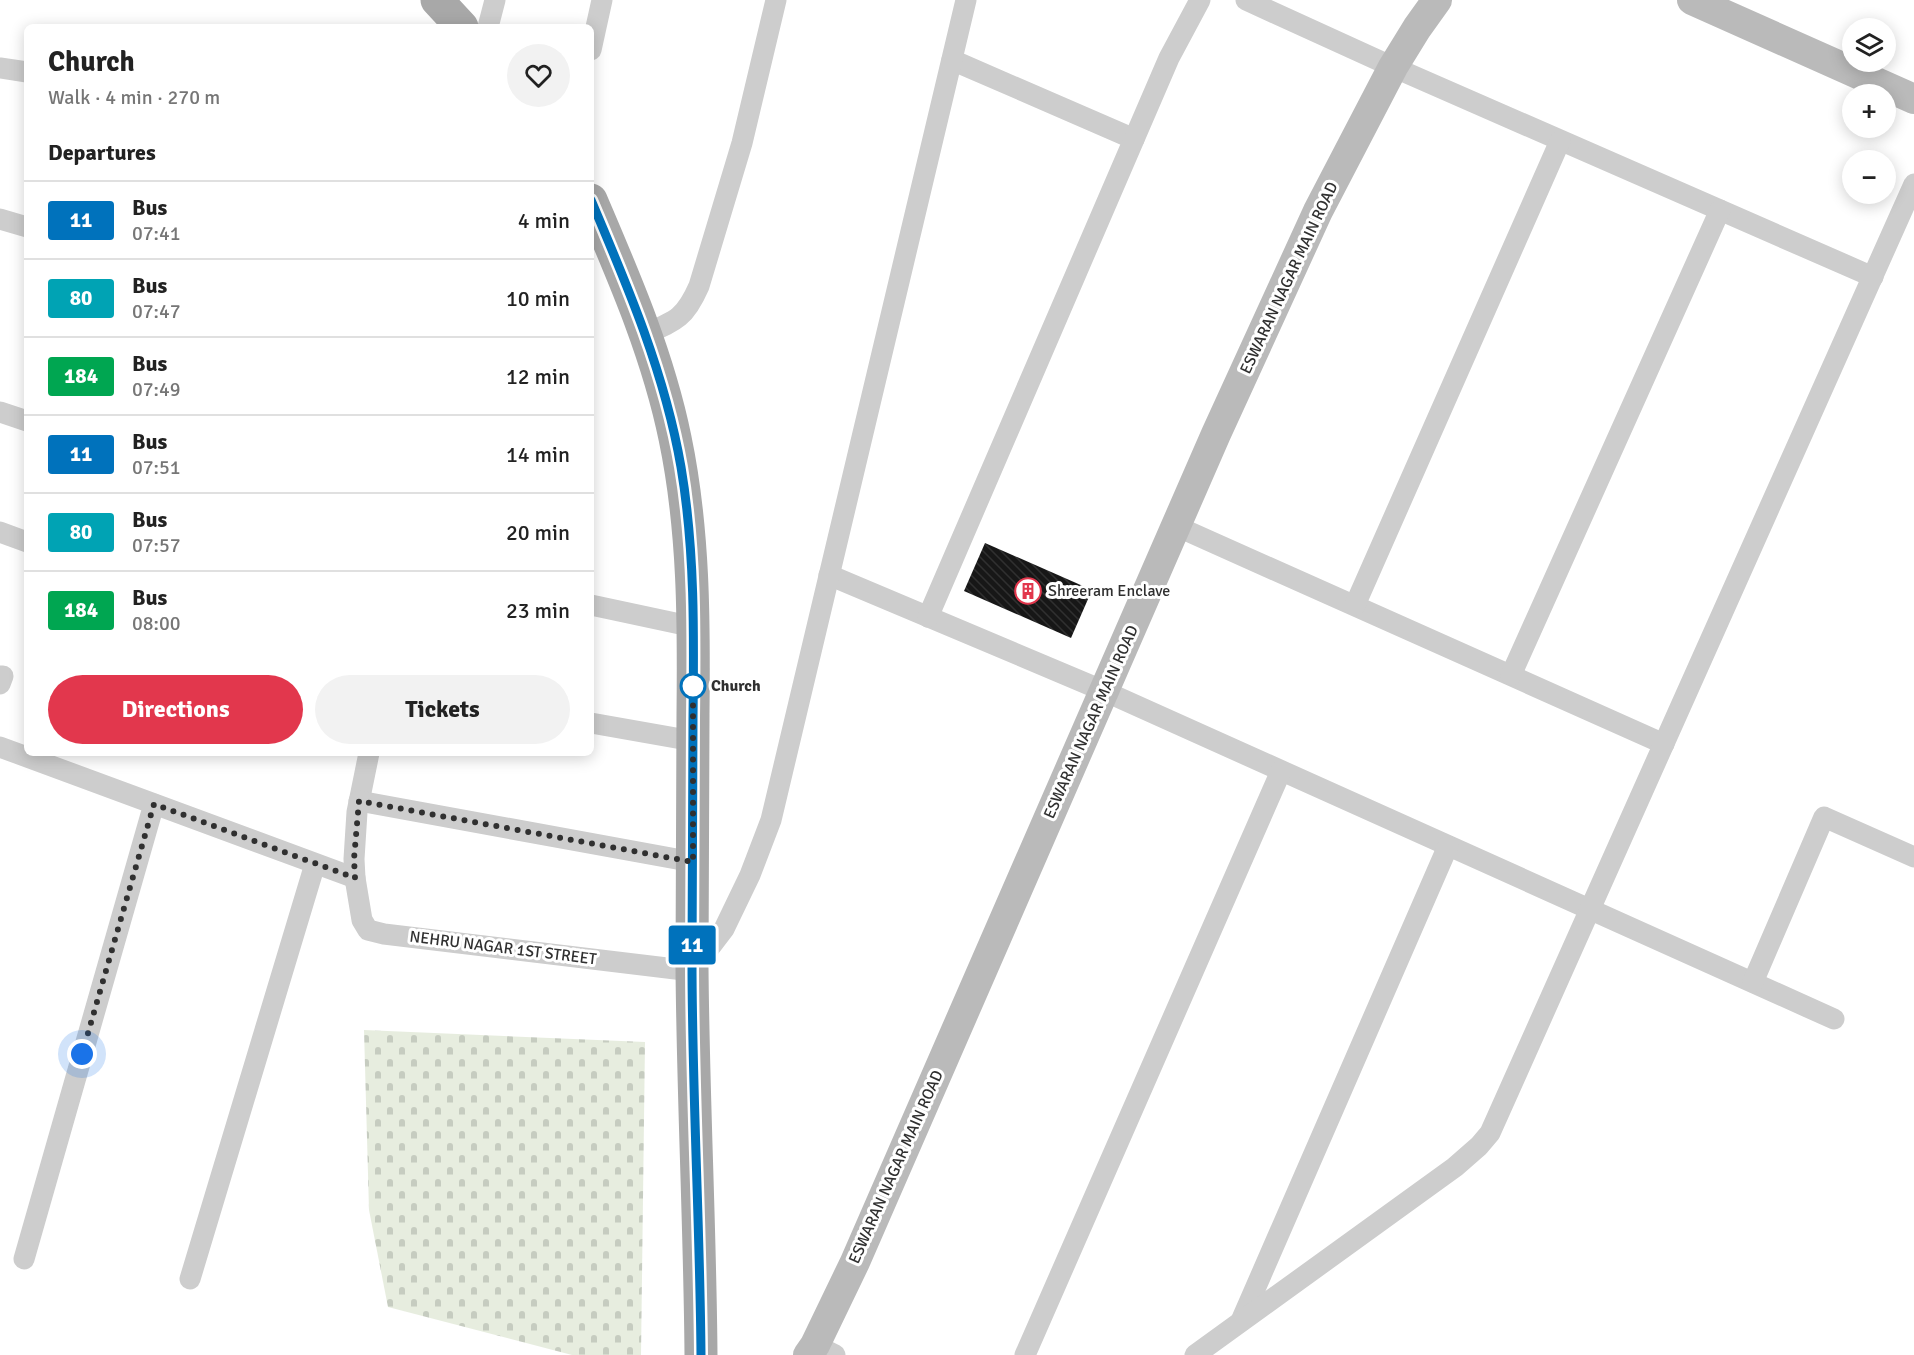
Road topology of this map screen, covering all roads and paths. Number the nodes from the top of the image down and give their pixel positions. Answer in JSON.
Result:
{"nodes":[{"id":1,"x":437,"y":0,"type":"edge"},
{"id":2,"x":495,"y":0,"type":"edge"},
{"id":3,"x":602,"y":0,"type":"edge"},
{"id":4,"x":776,"y":0,"type":"edge"},
{"id":5,"x":966,"y":0,"type":"edge"},
{"id":6,"x":1200,"y":0,"type":"edge"},
{"id":7,"x":1246,"y":0,"type":"edge"},
{"id":8,"x":1437,"y":0,"type":"edge"},
{"id":9,"x":1692,"y":0,"type":"edge"},
{"id":10,"x":459,"y":24,"type":"edge"},
{"id":11,"x":489,"y":24,"type":"edge"},
{"id":12,"x":594,"y":36,"type":"edge"},
{"id":13,"x":952,"y":60,"type":"junction"},
{"id":14,"x":1393,"y":67,"type":"junction"},
{"id":15,"x":0,"y":68,"type":"edge"},
{"id":16,"x":24,"y":72,"type":"edge"},
{"id":17,"x":1914,"y":99,"type":"edge"},
{"id":18,"x":1134,"y":139,"type":"junction"},
{"id":19,"x":1560,"y":141,"type":"junction"},
{"id":20,"x":1914,"y":184,"type":"edge"},
{"id":21,"x":594,"y":207,"type":"edge"},
{"id":22,"x":1720,"y":210,"type":"junction"},
{"id":23,"x":0,"y":219,"type":"edge"},
{"id":24,"x":24,"y":226,"type":"edge"},
{"id":25,"x":1873,"y":277,"type":"junction"},
{"id":26,"x":645,"y":334,"type":"junction"},
{"id":27,"x":0,"y":412,"type":"edge"},
{"id":28,"x":24,"y":420,"type":"edge"},
{"id":29,"x":1176,"y":526,"type":"junction"},
{"id":30,"x":0,"y":532,"type":"edge"},
{"id":31,"x":24,"y":541,"type":"edge"},
{"id":32,"x":829,"y":575,"type":"junction"},
{"id":33,"x":1355,"y":605,"type":"junction"},
{"id":34,"x":594,"y":606,"type":"edge"},
{"id":35,"x":928,"y":617,"type":"junction"},
{"id":36,"x":693,"y":627,"type":"junction"},
{"id":37,"x":0,"y":675,"type":"edge"},
{"id":38,"x":1511,"y":675,"type":"junction"},
{"id":39,"x":0,"y":684,"type":"edge"},
{"id":40,"x":1104,"y":691,"type":"junction"},
{"id":41,"x":594,"y":724,"type":"edge"},
{"id":42,"x":693,"y":741,"type":"junction"},
{"id":43,"x":1664,"y":744,"type":"junction"},
{"id":44,"x":0,"y":749,"type":"edge"},
{"id":45,"x":368,"y":756,"type":"edge"},
{"id":46,"x":1281,"y":771,"type":"junction"},
{"id":47,"x":359,"y":801,"type":"junction"},
{"id":48,"x":154,"y":804,"type":"junction"},
{"id":49,"x":1448,"y":846,"type":"junction"},
{"id":50,"x":1914,"y":856,"type":"edge"},
{"id":51,"x":693,"y":862,"type":"junction"},
{"id":52,"x":315,"y":864,"type":"junction"},
{"id":53,"x":355,"y":878,"type":"junction"},
{"id":54,"x":1590,"y":909,"type":"junction"},
{"id":55,"x":692,"y":971,"type":"junction"},
{"id":56,"x":1753,"y":982,"type":"junction"},
{"id":57,"x":1834,"y":1018,"type":"dead end"},
{"id":58,"x":24,"y":1259,"type":"dead end"},
{"id":59,"x":190,"y":1279,"type":"dead end"},
{"id":60,"x":1240,"y":1322,"type":"junction"},
{"id":61,"x":819,"y":1352,"type":"edge"},
{"id":62,"x":701,"y":1355,"type":"edge"},
{"id":63,"x":1025,"y":1355,"type":"edge"},
{"id":64,"x":1195,"y":1355,"type":"edge"}],
"edges":[{"from":1,"to":10,"type":"main road"},
{"from":2,"to":11,"type":"street"},
{"from":3,"to":12,"type":"street"},
{"from":4,"to":26,"type":"street"},
{"from":5,"to":13,"type":"street"},
{"from":6,"to":18,"type":"street"},
{"from":7,"to":14,"type":"street"},
{"from":8,"to":14,"type":"street","name":"ESWARAN NAGAR MAIN ROAD"},
{"from":9,"to":17,"type":"street"},
{"from":13,"to":18,"type":"street"},
{"from":13,"to":32,"type":"street"},
{"from":14,"to":19,"type":"street"},
{"from":14,"to":29,"type":"street","name":"ESWARAN NAGAR MAIN ROAD"},
{"from":15,"to":16,"type":"street"},
{"from":18,"to":35,"type":"street"},
{"from":19,"to":22,"type":"street"},
{"from":19,"to":33,"type":"street"},
{"from":20,"to":25,"type":"street"},
{"from":21,"to":26,"type":"main road"},
{"from":22,"to":25,"type":"street"},
{"from":22,"to":38,"type":"street"},
{"from":23,"to":24,"type":"street"},
{"from":25,"to":43,"type":"street"},
{"from":26,"to":36,"type":"main road"},
{"from":27,"to":28,"type":"street"},
{"from":29,"to":33,"type":"street"},
{"from":29,"to":40,"type":"street","name":"ESWARAN NAGAR MAIN ROAD"},
{"from":30,"to":31,"type":"street"},
{"from":32,"to":35,"type":"street"},
{"from":32,"to":55,"type":"street"},
{"from":33,"to":38,"type":"street"},
{"from":34,"to":36,"type":"street"},
{"from":35,"to":40,"type":"street"},
{"from":36,"to":42,"type":"main road"},
{"from":37,"to":39,"type":"street"},
{"from":38,"to":43,"type":"street"},
{"from":40,"to":46,"type":"street"},
{"from":40,"to":61,"type":"street","name":"ESWARAN NAGAR MAIN ROAD"},
{"from":41,"to":42,"type":"street"},
{"from":42,"to":51,"type":"main road"},
{"from":43,"to":54,"type":"street"},
{"from":44,"to":48,"type":"street"},
{"from":45,"to":47,"type":"street"},
{"from":46,"to":49,"type":"street"},
{"from":46,"to":63,"type":"street"},
{"from":47,"to":51,"type":"street"},
{"from":47,"to":53,"type":"street"},
{"from":48,"to":52,"type":"street"},
{"from":48,"to":58,"type":"street"},
{"from":49,"to":54,"type":"street"},
{"from":49,"to":60,"type":"street"},
{"from":50,"to":56,"type":"street"},
{"from":51,"to":55,"type":"main road"},
{"from":52,"to":53,"type":"street"},
{"from":52,"to":59,"type":"street"},
{"from":53,"to":55,"type":"street","name":"NEHRU NAGAR 1ST STREET"},
{"from":54,"to":56,"type":"street"},
{"from":54,"to":60,"type":"street"},
{"from":55,"to":62,"type":"main road"},
{"from":56,"to":57,"type":"street"},
{"from":60,"to":64,"type":"street"}]}
